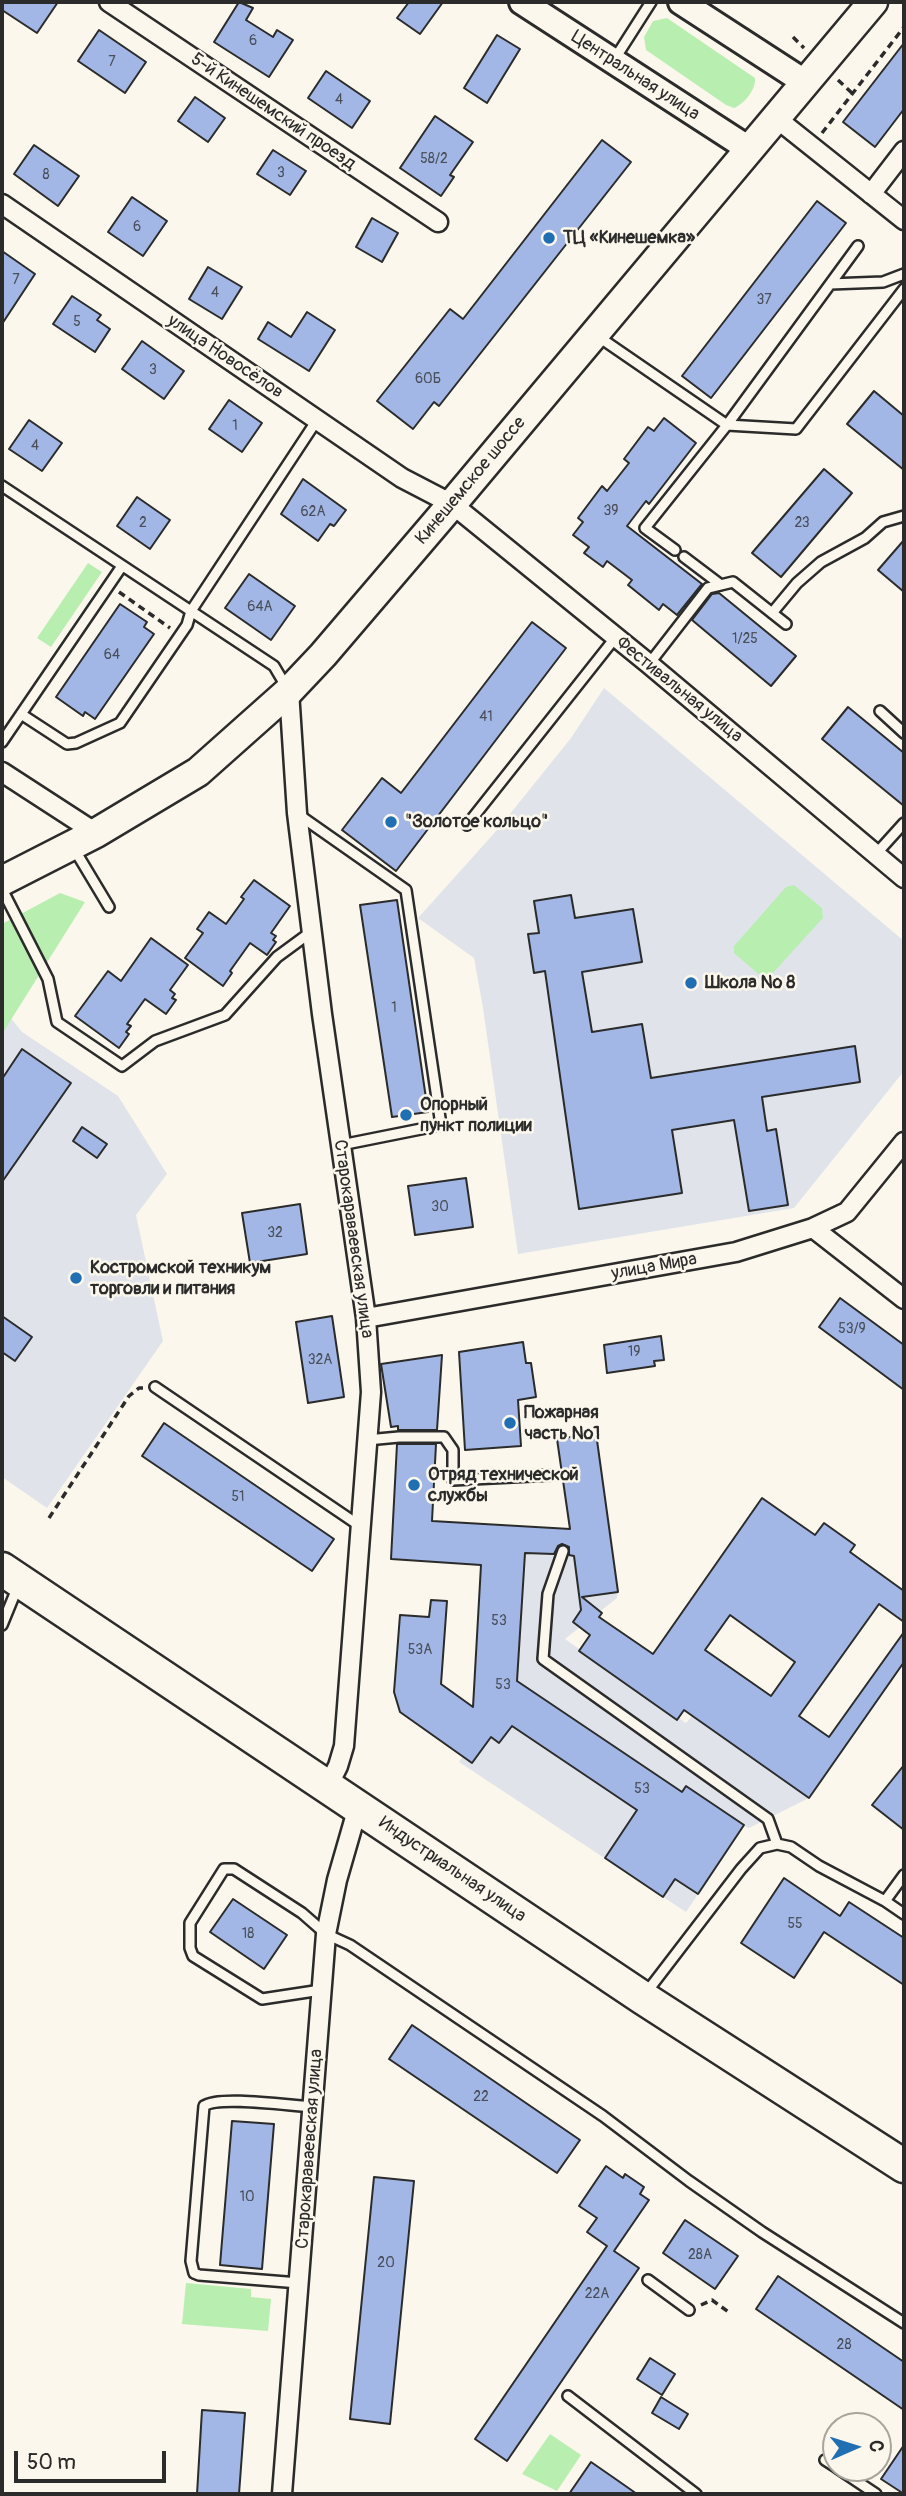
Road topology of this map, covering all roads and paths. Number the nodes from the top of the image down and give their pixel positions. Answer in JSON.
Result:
{"nodes":[{"id":1,"x":109,"y":2,"type":"edge"},
{"id":2,"x":522,"y":2,"type":"edge"},
{"id":3,"x":651,"y":2,"type":"edge"},
{"id":4,"x":681,"y":2,"type":"edge"},
{"id":5,"x":873,"y":2,"type":"edge"},
{"id":6,"x":904,"y":27,"type":"edge"},
{"id":7,"x":613,"y":61,"type":"junction"},
{"id":8,"x":806,"y":83,"type":"junction"},
{"id":9,"x":776,"y":118,"type":"junction"},
{"id":10,"x":811,"y":146,"type":"junction"},
{"id":11,"x":749,"y":149,"type":"junction"},
{"id":12,"x":904,"y":151,"type":"edge"},
{"id":13,"x":871,"y":194,"type":"junction"},
{"id":14,"x":2,"y":204,"type":"edge"},
{"id":15,"x":904,"y":220,"type":"edge"},
{"id":16,"x":438,"y":222,"type":"dead end"},
{"id":17,"x":858,"y":246,"type":"dead end"},
{"id":18,"x":904,"y":274,"type":"edge"},
{"id":19,"x":830,"y":284,"type":"junction"},
{"id":20,"x":904,"y":289,"type":"edge"},
{"id":21,"x":595,"y":334,"type":"junction"},
{"id":22,"x":317,"y":419,"type":"junction"},
{"id":23,"x":727,"y":425,"type":"junction"},
{"id":24,"x":2,"y":486,"type":"edge"},
{"id":25,"x":452,"y":504,"type":"junction"},
{"id":26,"x":904,"y":516,"type":"edge"},
{"id":27,"x":675,"y":550,"type":"dead end"},
{"id":28,"x":684,"y":557,"type":"dead end"},
{"id":29,"x":122,"y":566,"type":"junction"},
{"id":30,"x":109,"y":585,"type":"junction"},
{"id":31,"x":721,"y":585,"type":"junction"},
{"id":32,"x":191,"y":611,"type":"junction"},
{"id":33,"x":772,"y":612,"type":"junction"},
{"id":34,"x":786,"y":624,"type":"dead end"},
{"id":35,"x":180,"y":635,"type":"junction"},
{"id":36,"x":615,"y":638,"type":"junction"},
{"id":37,"x":649,"y":664,"type":"junction"},
{"id":38,"x":289,"y":691,"type":"junction"},
{"id":39,"x":880,"y":711,"type":"dead end"},
{"id":40,"x":21,"y":714,"type":"junction"},
{"id":41,"x":904,"y":733,"type":"edge"},
{"id":42,"x":2,"y":742,"type":"edge"},
{"id":43,"x":2,"y":773,"type":"edge"},
{"id":44,"x":297,"y":813,"type":"junction"},
{"id":45,"x":904,"y":823,"type":"edge"},
{"id":46,"x":467,"y":825,"type":"dead end"},
{"id":47,"x":84,"y":839,"type":"junction"},
{"id":48,"x":876,"y":854,"type":"junction"},
{"id":49,"x":904,"y":878,"type":"edge"},
{"id":50,"x":2,"y":881,"type":"edge"},
{"id":51,"x":2,"y":889,"type":"edge"},
{"id":52,"x":109,"y":907,"type":"dead end"},
{"id":53,"x":311,"y":932,"type":"junction"},
{"id":54,"x":904,"y":1142,"type":"edge"},
{"id":55,"x":341,"y":1144,"type":"junction"},
{"id":56,"x":813,"y":1228,"type":"junction"},
{"id":57,"x":904,"y":1299,"type":"edge"},
{"id":58,"x":366,"y":1318,"type":"junction"},
{"id":59,"x":155,"y":1387,"type":"joint"},
{"id":60,"x":367,"y":1440,"type":"junction"},
{"id":61,"x":552,"y":1475,"type":"dead end"},
{"id":62,"x":49,"y":1518,"type":"dead end"},
{"id":63,"x":360,"y":1526,"type":"junction"},
{"id":64,"x":563,"y":1551,"type":"dead end"},
{"id":65,"x":11,"y":1575,"type":"edge"},
{"id":66,"x":2,"y":1625,"type":"edge"},
{"id":67,"x":328,"y":1786,"type":"junction"},
{"id":68,"x":358,"y":1807,"type":"junction"},
{"id":69,"x":777,"y":1844,"type":"junction"},
{"id":70,"x":904,"y":1875,"type":"edge"},
{"id":71,"x":884,"y":1901,"type":"junction"},
{"id":72,"x":904,"y":1914,"type":"edge"},
{"id":73,"x":326,"y":1934,"type":"junction"},
{"id":74,"x":321,"y":1990,"type":"junction"},
{"id":75,"x":643,"y":1998,"type":"junction"},
{"id":76,"x":313,"y":2108,"type":"junction"},
{"id":77,"x":904,"y":2166,"type":"edge"},
{"id":78,"x":648,"y":2280,"type":"dead end"},
{"id":79,"x":300,"y":2283,"type":"junction"},
{"id":80,"x":690,"y":2310,"type":"joint"},
{"id":81,"x":730,"y":2313,"type":"dead end"},
{"id":82,"x":904,"y":2323,"type":"edge"},
{"id":83,"x":568,"y":2396,"type":"dead end"},
{"id":84,"x":858,"y":2482,"type":"edge"},
{"id":85,"x":282,"y":2494,"type":"edge"},
{"id":86,"x":696,"y":2494,"type":"edge"},
{"id":87,"x":876,"y":2494,"type":"edge"}],
"edges":[{"from":1,"to":16,"type":"street","name":"5-й Кинешемский проезд"},
{"from":2,"to":7,"type":"street","name":"Центральная улица"},
{"from":3,"to":7,"type":"lane"},
{"from":4,"to":8,"type":"street"},
{"from":5,"to":8,"type":"main road","name":"Кинешемское шоссе"},
{"from":6,"to":10,"type":"path"},
{"from":7,"to":11,"type":"street","name":"Центральная улица"},
{"from":8,"to":9,"type":"main road","name":"Кинешемское шоссе"},
{"from":9,"to":10,"type":"street"},
{"from":9,"to":11,"type":"main road","name":"Кинешемское шоссе"},
{"from":10,"to":13,"type":"street"},
{"from":11,"to":21,"type":"main road","name":"Кинешемское шоссе"},
{"from":12,"to":13,"type":"street"},
{"from":13,"to":15,"type":"street"},
{"from":14,"to":22,"type":"street","name":"улица Новосёлов"},
{"from":17,"to":19,"type":"lane"},
{"from":18,"to":19,"type":"lane"},
{"from":19,"to":23,"type":"lane"},
{"from":20,"to":23,"type":"lane"},
{"from":21,"to":23,"type":"lane"},
{"from":21,"to":25,"type":"main road","name":"Кинешемское шоссе"},
{"from":22,"to":25,"type":"street","name":"улица Новосёлов"},
{"from":22,"to":32,"type":"lane"},
{"from":23,"to":27,"type":"lane"},
{"from":24,"to":29,"type":"lane"},
{"from":25,"to":36,"type":"street","name":"Фестивальная улица"},
{"from":25,"to":38,"type":"main road","name":"Кинешемское шоссе"},
{"from":26,"to":33,"type":"lane"},
{"from":28,"to":31,"type":"lane"},
{"from":29,"to":30,"type":"lane"},
{"from":29,"to":32,"type":"lane"},
{"from":30,"to":35,"type":"path"},
{"from":30,"to":40,"type":"lane"},
{"from":31,"to":33,"type":"lane"},
{"from":31,"to":37,"type":"lane"},
{"from":32,"to":35,"type":"lane"},
{"from":32,"to":38,"type":"lane"},
{"from":33,"to":34,"type":"lane"},
{"from":35,"to":40,"type":"lane"},
{"from":36,"to":37,"type":"street","name":"Фестивальная улица"},
{"from":36,"to":46,"type":"lane"},
{"from":37,"to":48,"type":"street","name":"Фестивальная улица"},
{"from":38,"to":44,"type":"street","name":"Старокараваевская улица"},
{"from":38,"to":47,"type":"main road","name":"Кинешемское шоссе"},
{"from":39,"to":41,"type":"lane"},
{"from":40,"to":42,"type":"lane"},
{"from":43,"to":47,"type":"street"},
{"from":44,"to":53,"type":"street","name":"Старокараваевская улица"},
{"from":44,"to":55,"type":"lane"},
{"from":45,"to":48,"type":"lane"},
{"from":47,"to":50,"type":"main road","name":"Кинешемское шоссе"},
{"from":47,"to":52,"type":"lane"},
{"from":48,"to":49,"type":"street","name":"Фестивальная улица"},
{"from":51,"to":53,"type":"lane"},
{"from":53,"to":55,"type":"street","name":"Старокараваевская улица"},
{"from":54,"to":56,"type":"street","name":"улица Мира"},
{"from":55,"to":58,"type":"street","name":"Старокараваевская улица"},
{"from":56,"to":57,"type":"street"},
{"from":56,"to":58,"type":"street","name":"улица Мира"},
{"from":58,"to":60,"type":"street","name":"Старокараваевская улица"},
{"from":59,"to":62,"type":"path"},
{"from":59,"to":63,"type":"lane"},
{"from":60,"to":61,"type":"lane"},
{"from":60,"to":63,"type":"street","name":"Старокараваевская улица"},
{"from":63,"to":67,"type":"street","name":"Старокараваевская улица"},
{"from":64,"to":69,"type":"lane"},
{"from":65,"to":66,"type":"lane"},
{"from":65,"to":67,"type":"highway","name":"Индустриальная улица"},
{"from":67,"to":68,"type":"highway","name":"Индустриальная улица"},
{"from":68,"to":73,"type":"street","name":"Старокараваевская улица"},
{"from":68,"to":75,"type":"highway","name":"Индустриальная улица"},
{"from":69,"to":71,"type":"lane"},
{"from":69,"to":75,"type":"lane"},
{"from":70,"to":71,"type":"lane"},
{"from":71,"to":72,"type":"lane"},
{"from":73,"to":74,"type":"street","name":"Старокараваевская улица"},
{"from":73,"to":74,"type":"lane"},
{"from":73,"to":82,"type":"lane"},
{"from":74,"to":76,"type":"street","name":"Старокараваевская улица"},
{"from":75,"to":77,"type":"highway","name":"Индустриальная улица"},
{"from":76,"to":79,"type":"street","name":"Старокараваевская улица"},
{"from":76,"to":79,"type":"lane"},
{"from":78,"to":80,"type":"lane"},
{"from":79,"to":85,"type":"street","name":"Старокараваевская улица"},
{"from":80,"to":81,"type":"path"},
{"from":83,"to":86,"type":"lane"},
{"from":84,"to":87,"type":"lane"}]}
